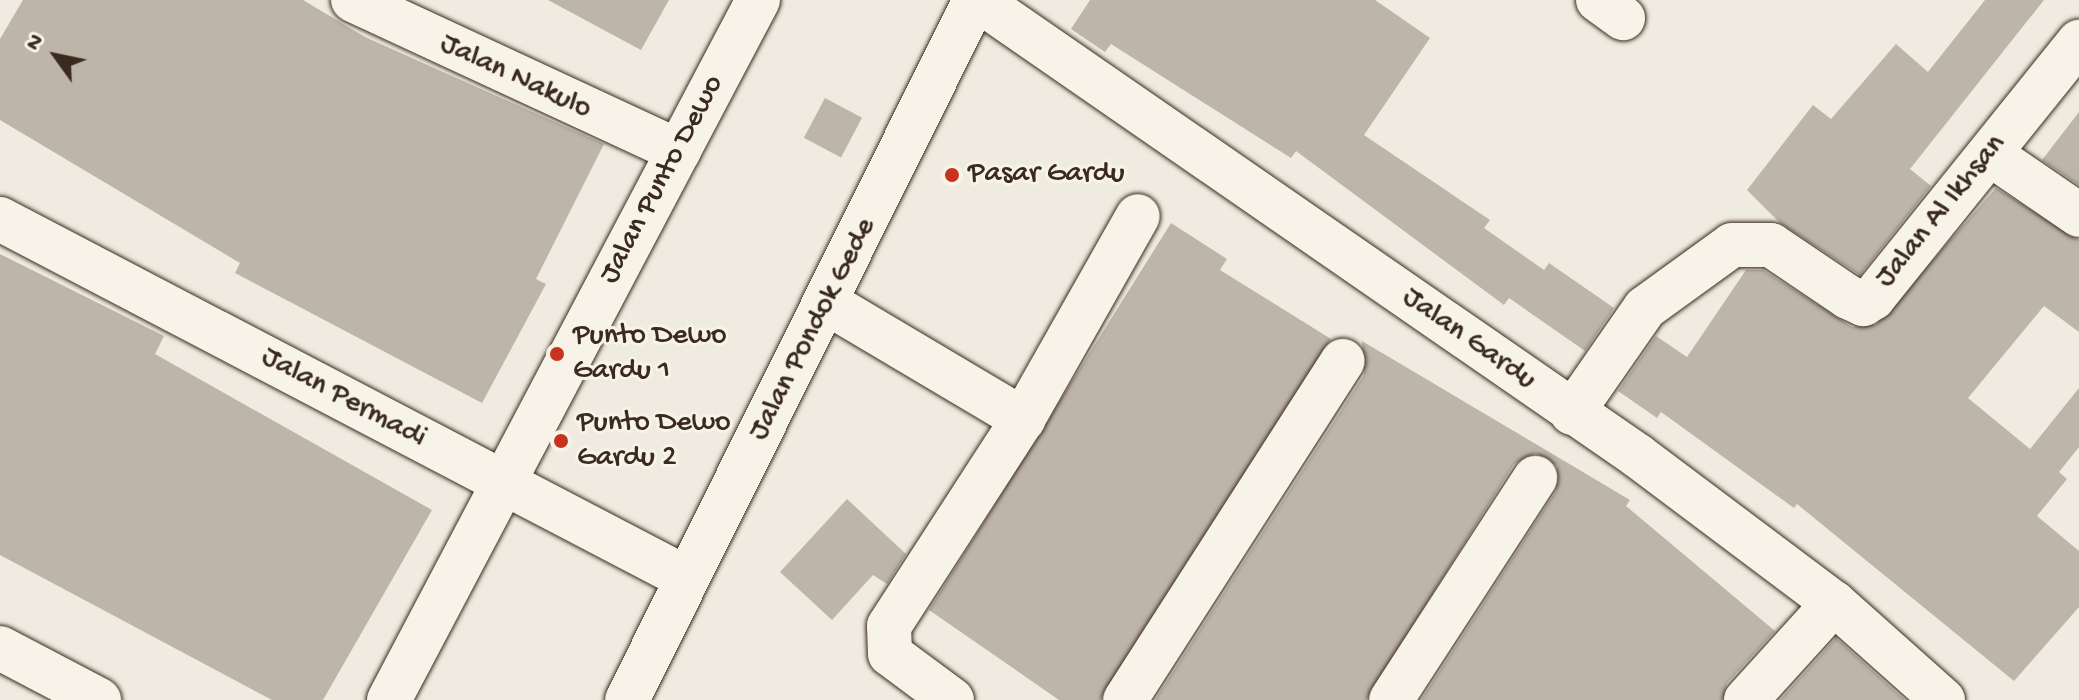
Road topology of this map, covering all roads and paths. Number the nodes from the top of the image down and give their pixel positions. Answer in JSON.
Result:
{"nodes":[{"id":1,"x":353,"y":0,"type":"edge"},
{"id":2,"x":758,"y":0,"type":"edge"},
{"id":3,"x":977,"y":0,"type":"edge"},
{"id":4,"x":2079,"y":42,"type":"edge"},
{"id":5,"x":679,"y":151,"type":"junction"},
{"id":6,"x":1990,"y":154,"type":"junction"},
{"id":7,"x":2079,"y":215,"type":"edge"},
{"id":8,"x":1138,"y":216,"type":"dead end"},
{"id":9,"x":0,"y":219,"type":"edge"},
{"id":10,"x":829,"y":304,"type":"junction"},
{"id":11,"x":1343,"y":361,"type":"dead end"},
{"id":12,"x":1572,"y":413,"type":"junction"},
{"id":13,"x":1023,"y":419,"type":"junction"},
{"id":14,"x":1535,"y":478,"type":"dead end"},
{"id":15,"x":502,"y":482,"type":"junction"},
{"id":16,"x":686,"y":578,"type":"junction"},
{"id":17,"x":1834,"y":603,"type":"junction"},
{"id":18,"x":0,"y":648,"type":"edge"},
{"id":19,"x":99,"y":700,"type":"edge"},
{"id":20,"x":389,"y":700,"type":"edge"},
{"id":21,"x":627,"y":700,"type":"edge"},
{"id":22,"x":952,"y":700,"type":"edge"},
{"id":23,"x":1125,"y":700,"type":"edge"},
{"id":24,"x":1391,"y":700,"type":"edge"},
{"id":25,"x":1746,"y":700,"type":"edge"},
{"id":26,"x":1943,"y":700,"type":"edge"}],
"edges":[{"from":1,"to":5,"type":"street","name":"Jalan Nakulo"},
{"from":2,"to":5,"type":"street","name":"Jalan Punto Dewo"},
{"from":3,"to":10,"type":"street","name":"Jalan Pondok Gede"},
{"from":3,"to":12,"type":"street","name":"Jalan Gardu"},
{"from":4,"to":6,"type":"street","name":"Jalan Al Ikhsan"},
{"from":5,"to":15,"type":"street","name":"Jalan Punto Dewo"},
{"from":6,"to":7,"type":"street"},
{"from":6,"to":12,"type":"street","name":"Jalan Al Ikhsan"},
{"from":8,"to":13,"type":"street"},
{"from":9,"to":15,"type":"street","name":"Jalan Permadi"},
{"from":10,"to":13,"type":"street"},
{"from":10,"to":16,"type":"street","name":"Jalan Pondok Gede"},
{"from":11,"to":23,"type":"street"},
{"from":12,"to":17,"type":"street","name":"Jalan Gardu"},
{"from":13,"to":22,"type":"street"},
{"from":14,"to":24,"type":"street"},
{"from":15,"to":16,"type":"street","name":"Jalan Permadi"},
{"from":15,"to":20,"type":"street","name":"Jalan Punto Dewo"},
{"from":16,"to":21,"type":"street","name":"Jalan Pondok Gede"},
{"from":17,"to":25,"type":"street"},
{"from":17,"to":26,"type":"street","name":"Jalan Gardu"},
{"from":18,"to":19,"type":"street"}]}
